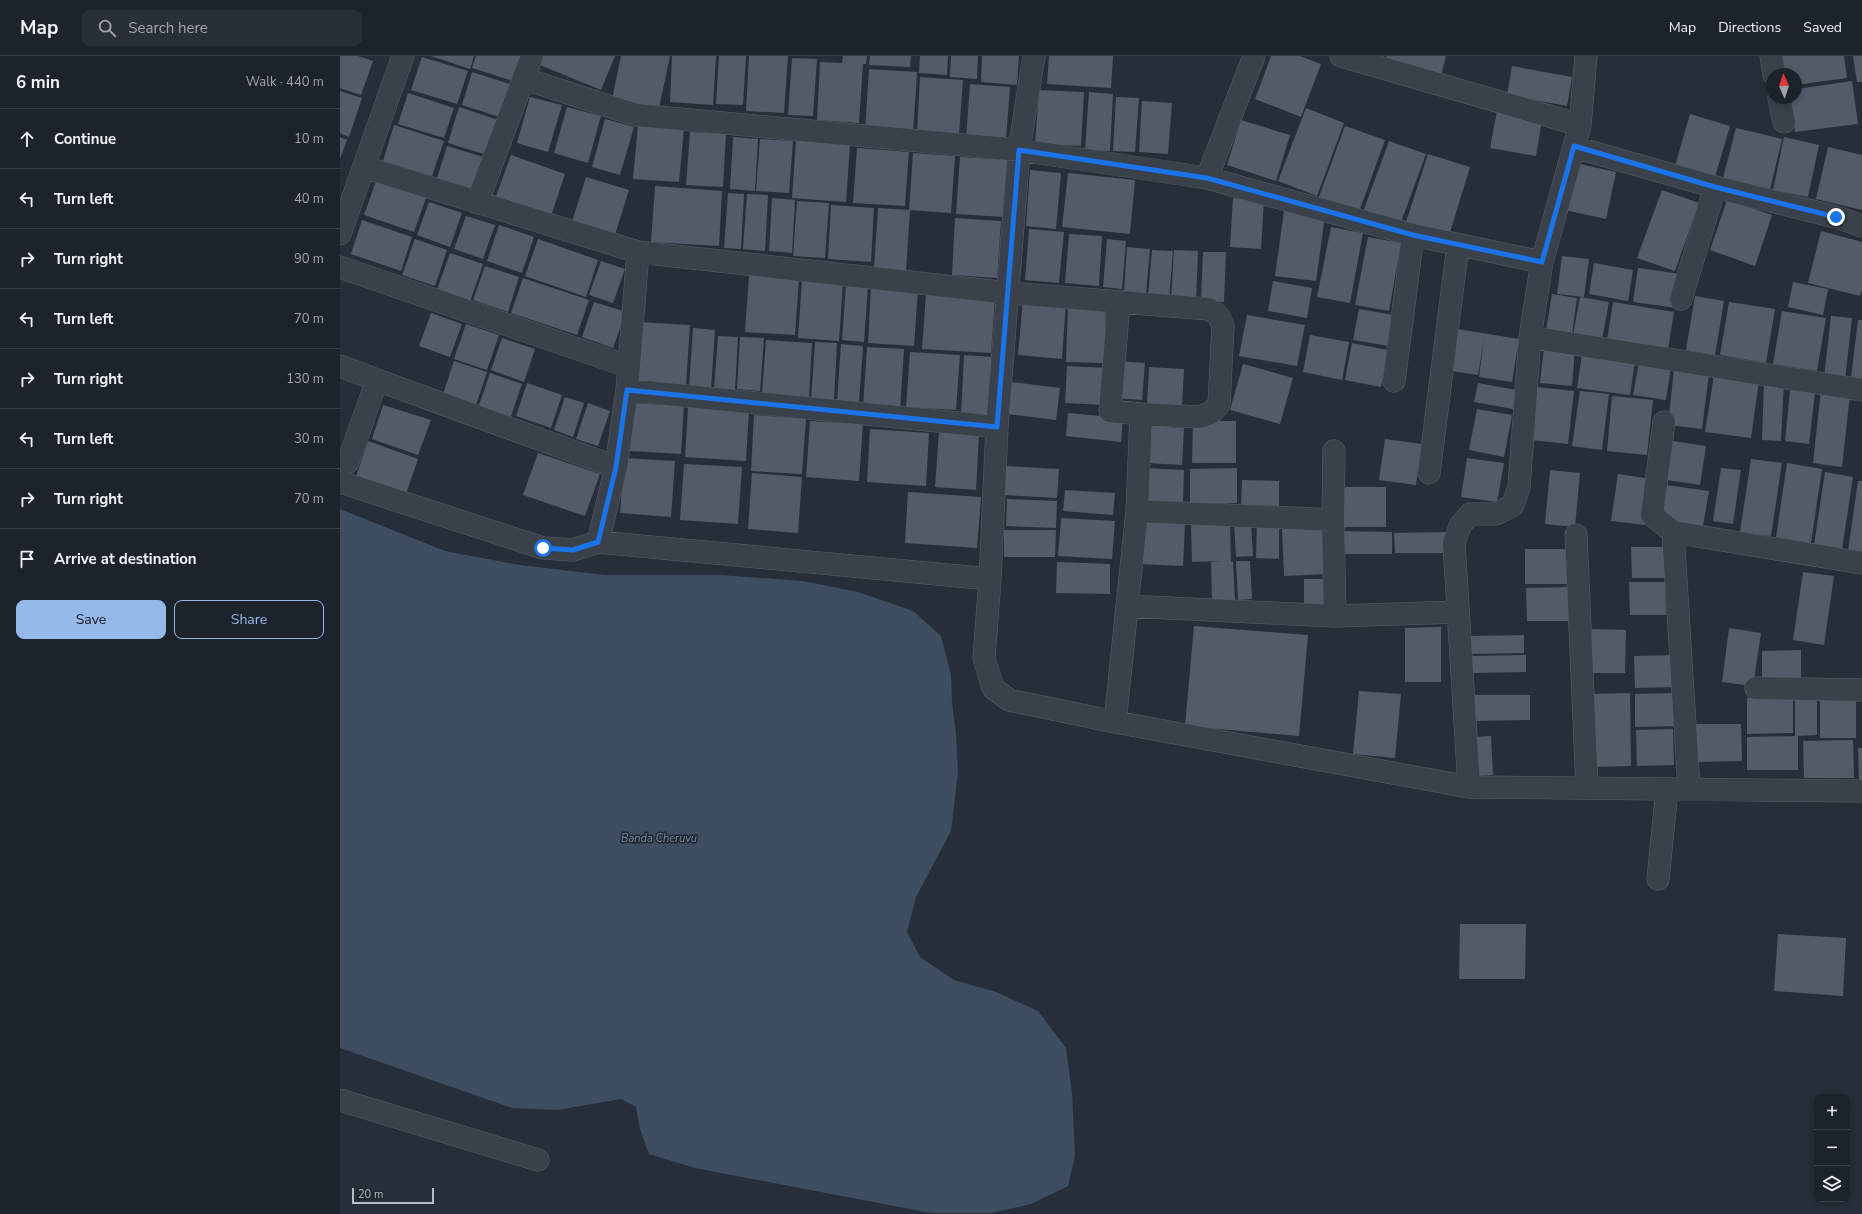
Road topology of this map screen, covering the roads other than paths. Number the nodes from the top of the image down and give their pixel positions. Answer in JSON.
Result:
{"nodes":[{"id":1,"x":403,"y":56,"type":"edge"},
{"id":2,"x":532,"y":56,"type":"edge"},
{"id":3,"x":1034,"y":56,"type":"edge"},
{"id":4,"x":1254,"y":56,"type":"edge"},
{"id":5,"x":1341,"y":56,"type":"edge"},
{"id":6,"x":1586,"y":56,"type":"edge"},
{"id":7,"x":1770,"y":56,"type":"edge"},
{"id":8,"x":1773,"y":68,"type":"edge"},
{"id":9,"x":525,"y":79,"type":"junction"},
{"id":10,"x":1780,"y":104,"type":"edge"},
{"id":11,"x":1784,"y":122,"type":"dead end"},
{"id":12,"x":1580,"y":125,"type":"junction"},
{"id":13,"x":1574,"y":146,"type":"junction"},
{"id":14,"x":1019,"y":150,"type":"junction"},
{"id":15,"x":364,"y":167,"type":"junction"},
{"id":16,"x":1207,"y":178,"type":"junction"},
{"id":17,"x":1715,"y":187,"type":"junction"},
{"id":18,"x":477,"y":203,"type":"junction"},
{"id":19,"x":1862,"y":226,"type":"edge"},
{"id":20,"x":340,"y":234,"type":"edge"},
{"id":21,"x":1413,"y":235,"type":"junction"},
{"id":22,"x":1458,"y":245,"type":"junction"},
{"id":23,"x":638,"y":252,"type":"junction"},
{"id":24,"x":1542,"y":262,"type":"junction"},
{"id":25,"x":340,"y":267,"type":"edge"},
{"id":26,"x":1009,"y":293,"type":"junction"},
{"id":27,"x":1681,"y":299,"type":"dead end"},
{"id":28,"x":1119,"y":302,"type":"junction"},
{"id":29,"x":1530,"y":337,"type":"junction"},
{"id":30,"x":340,"y":366,"type":"edge"},
{"id":31,"x":627,"y":366,"type":"junction"},
{"id":32,"x":376,"y":380,"type":"junction"},
{"id":33,"x":1394,"y":381,"type":"dead end"},
{"id":34,"x":627,"y":390,"type":"junction"},
{"id":35,"x":1862,"y":390,"type":"edge"},
{"id":36,"x":1141,"y":414,"type":"junction"},
{"id":37,"x":1664,"y":422,"type":"dead end"},
{"id":38,"x":997,"y":427,"type":"junction"},
{"id":39,"x":1334,"y":450,"type":"dead end"},
{"id":40,"x":616,"y":467,"type":"junction"},
{"id":41,"x":344,"y":472,"type":"edge"},
{"id":42,"x":1428,"y":473,"type":"dead end"},
{"id":43,"x":1137,"y":511,"type":"junction"},
{"id":44,"x":1333,"y":520,"type":"junction"},
{"id":45,"x":1673,"y":532,"type":"junction"},
{"id":46,"x":1576,"y":535,"type":"dead end"},
{"id":47,"x":598,"y":542,"type":"junction"},
{"id":48,"x":1862,"y":563,"type":"edge"},
{"id":49,"x":990,"y":579,"type":"junction"},
{"id":50,"x":1127,"y":606,"type":"junction"},
{"id":51,"x":1458,"y":612,"type":"junction"},
{"id":52,"x":1335,"y":616,"type":"junction"},
{"id":53,"x":1756,"y":688,"type":"dead end"},
{"id":54,"x":1862,"y":690,"type":"edge"},
{"id":55,"x":1115,"y":722,"type":"junction"},
{"id":56,"x":1469,"y":787,"type":"junction"},
{"id":57,"x":1588,"y":788,"type":"junction"},
{"id":58,"x":1667,"y":789,"type":"junction"},
{"id":59,"x":1688,"y":789,"type":"junction"},
{"id":60,"x":1862,"y":791,"type":"edge"},
{"id":61,"x":1658,"y":879,"type":"dead end"},
{"id":62,"x":340,"y":1100,"type":"edge"},
{"id":63,"x":538,"y":1160,"type":"dead end"}],
"edges":[{"from":1,"to":15,"type":"street"},
{"from":2,"to":9,"type":"street"},
{"from":3,"to":14,"type":"street"},
{"from":4,"to":16,"type":"street"},
{"from":5,"to":12,"type":"street"},
{"from":6,"to":12,"type":"street"},
{"from":7,"to":8,"type":"street"},
{"from":9,"to":14,"type":"street"},
{"from":9,"to":18,"type":"street"},
{"from":10,"to":11,"type":"street"},
{"from":12,"to":13,"type":"street"},
{"from":13,"to":17,"type":"street"},
{"from":13,"to":24,"type":"street"},
{"from":14,"to":16,"type":"street"},
{"from":14,"to":26,"type":"street"},
{"from":15,"to":18,"type":"street"},
{"from":15,"to":20,"type":"street"},
{"from":16,"to":21,"type":"street"},
{"from":17,"to":19,"type":"street"},
{"from":17,"to":27,"type":"street"},
{"from":18,"to":23,"type":"street"},
{"from":21,"to":22,"type":"street"},
{"from":21,"to":33,"type":"street"},
{"from":22,"to":24,"type":"street"},
{"from":22,"to":42,"type":"street"},
{"from":23,"to":26,"type":"street"},
{"from":23,"to":31,"type":"street"},
{"from":24,"to":29,"type":"street"},
{"from":25,"to":31,"type":"street"},
{"from":26,"to":28,"type":"street"},
{"from":26,"to":38,"type":"street"},
{"from":28,"to":36,"type":"street"},
{"from":28,"to":36,"type":"street"},
{"from":29,"to":35,"type":"street"},
{"from":29,"to":51,"type":"street"},
{"from":30,"to":32,"type":"street"},
{"from":31,"to":34,"type":"street"},
{"from":32,"to":40,"type":"street"},
{"from":32,"to":41,"type":"street"},
{"from":34,"to":38,"type":"street"},
{"from":34,"to":40,"type":"street"},
{"from":36,"to":43,"type":"street"},
{"from":37,"to":45,"type":"street"},
{"from":38,"to":49,"type":"street"},
{"from":39,"to":44,"type":"street"},
{"from":40,"to":47,"type":"street"},
{"from":41,"to":47,"type":"street"},
{"from":43,"to":44,"type":"street"},
{"from":43,"to":50,"type":"street"},
{"from":44,"to":52,"type":"street"},
{"from":45,"to":48,"type":"street"},
{"from":45,"to":59,"type":"street"},
{"from":46,"to":57,"type":"street"},
{"from":47,"to":49,"type":"street"},
{"from":49,"to":55,"type":"street"},
{"from":50,"to":52,"type":"street"},
{"from":50,"to":55,"type":"street"},
{"from":51,"to":52,"type":"street"},
{"from":51,"to":56,"type":"street"},
{"from":53,"to":54,"type":"street"},
{"from":55,"to":56,"type":"street"},
{"from":56,"to":57,"type":"street"},
{"from":57,"to":58,"type":"street"},
{"from":58,"to":59,"type":"street"},
{"from":58,"to":61,"type":"street"},
{"from":59,"to":60,"type":"street"},
{"from":62,"to":63,"type":"street"}]}
